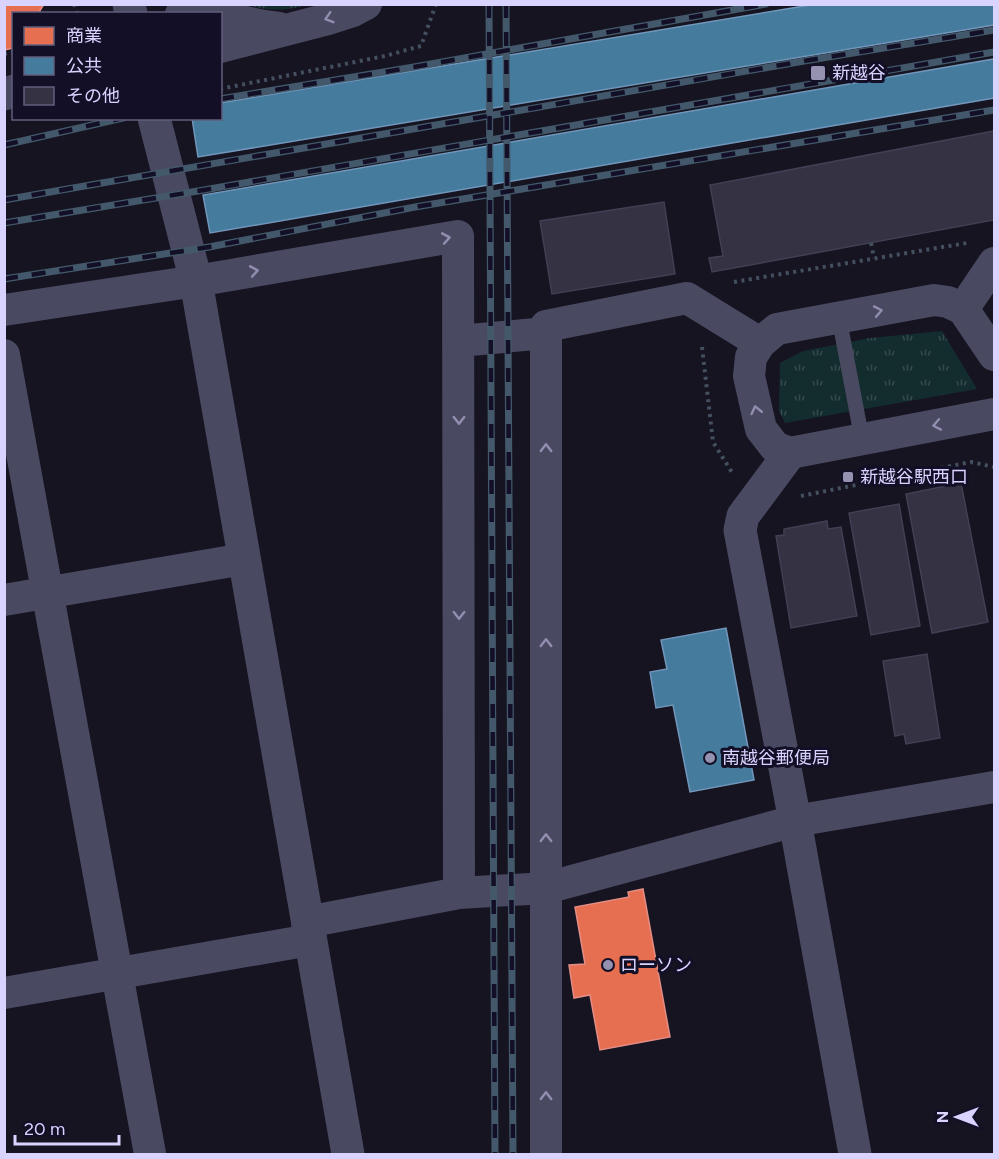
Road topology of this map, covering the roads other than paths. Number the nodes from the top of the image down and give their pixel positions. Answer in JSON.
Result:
{"nodes":[{"id":1,"x":212,"y":4,"type":"edge"},
{"id":2,"x":366,"y":4,"type":"edge"},
{"id":3,"x":292,"y":29,"type":"junction"},
{"id":4,"x":222,"y":46,"type":"edge"},
{"id":5,"x":155,"y":120,"type":"edge"},
{"id":6,"x":994,"y":263,"type":"edge"},
{"id":7,"x":196,"y":281,"type":"junction"},
{"id":8,"x":963,"y":309,"type":"junction"},
{"id":9,"x":4,"y":310,"type":"edge"},
{"id":10,"x":839,"y":318,"type":"junction"},
{"id":11,"x":546,"y":333,"type":"junction"},
{"id":12,"x":459,"y":341,"type":"junction"},
{"id":13,"x":760,"y":343,"type":"junction"},
{"id":14,"x":4,"y":355,"type":"edge"},
{"id":15,"x":994,"y":355,"type":"edge"},
{"id":16,"x":994,"y":414,"type":"edge"},
{"id":17,"x":862,"y":440,"type":"junction"},
{"id":18,"x":790,"y":453,"type":"junction"},
{"id":19,"x":244,"y":559,"type":"junction"},
{"id":20,"x":47,"y":593,"type":"junction"},
{"id":21,"x":4,"y":600,"type":"edge"},
{"id":22,"x":994,"y":787,"type":"edge"},
{"id":23,"x":795,"y":821,"type":"junction"},
{"id":24,"x":546,"y":888,"type":"junction"},
{"id":25,"x":459,"y":894,"type":"junction"},
{"id":26,"x":308,"y":931,"type":"junction"},
{"id":27,"x":117,"y":974,"type":"junction"},
{"id":28,"x":4,"y":993,"type":"edge"},
{"id":29,"x":150,"y":1155,"type":"edge"},
{"id":30,"x":348,"y":1155,"type":"edge"},
{"id":31,"x":546,"y":1155,"type":"edge"},
{"id":32,"x":855,"y":1155,"type":"edge"}],
"edges":[{"from":1,"to":3,"type":"street"},
{"from":2,"to":3,"type":"street","one_way":true},
{"from":3,"to":4,"type":"street"},
{"from":5,"to":7,"type":"street"},
{"from":6,"to":8,"type":"street"},
{"from":7,"to":9,"type":"street"},
{"from":7,"to":12,"type":"street","one_way":true},
{"from":7,"to":19,"type":"street"},
{"from":10,"to":8,"type":"street","one_way":true},
{"from":8,"to":15,"type":"street"},
{"from":10,"to":13,"type":"street"},
{"from":10,"to":17,"type":"lane"},
{"from":11,"to":12,"type":"street"},
{"from":11,"to":13,"type":"street"},
{"from":24,"to":11,"type":"street","one_way":true},
{"from":12,"to":25,"type":"street","one_way":true},
{"from":18,"to":13,"type":"street","one_way":true},
{"from":14,"to":20,"type":"street"},
{"from":16,"to":17,"type":"street","one_way":true},
{"from":17,"to":18,"type":"street"},
{"from":18,"to":23,"type":"street"},
{"from":19,"to":20,"type":"street"},
{"from":19,"to":26,"type":"street"},
{"from":20,"to":21,"type":"street"},
{"from":20,"to":27,"type":"street"},
{"from":22,"to":23,"type":"street"},
{"from":23,"to":24,"type":"street"},
{"from":23,"to":32,"type":"street"},
{"from":24,"to":25,"type":"street"},
{"from":31,"to":24,"type":"street","one_way":true},
{"from":25,"to":26,"type":"street"},
{"from":26,"to":27,"type":"street"},
{"from":26,"to":30,"type":"street"},
{"from":27,"to":28,"type":"street"},
{"from":27,"to":29,"type":"street"}]}
